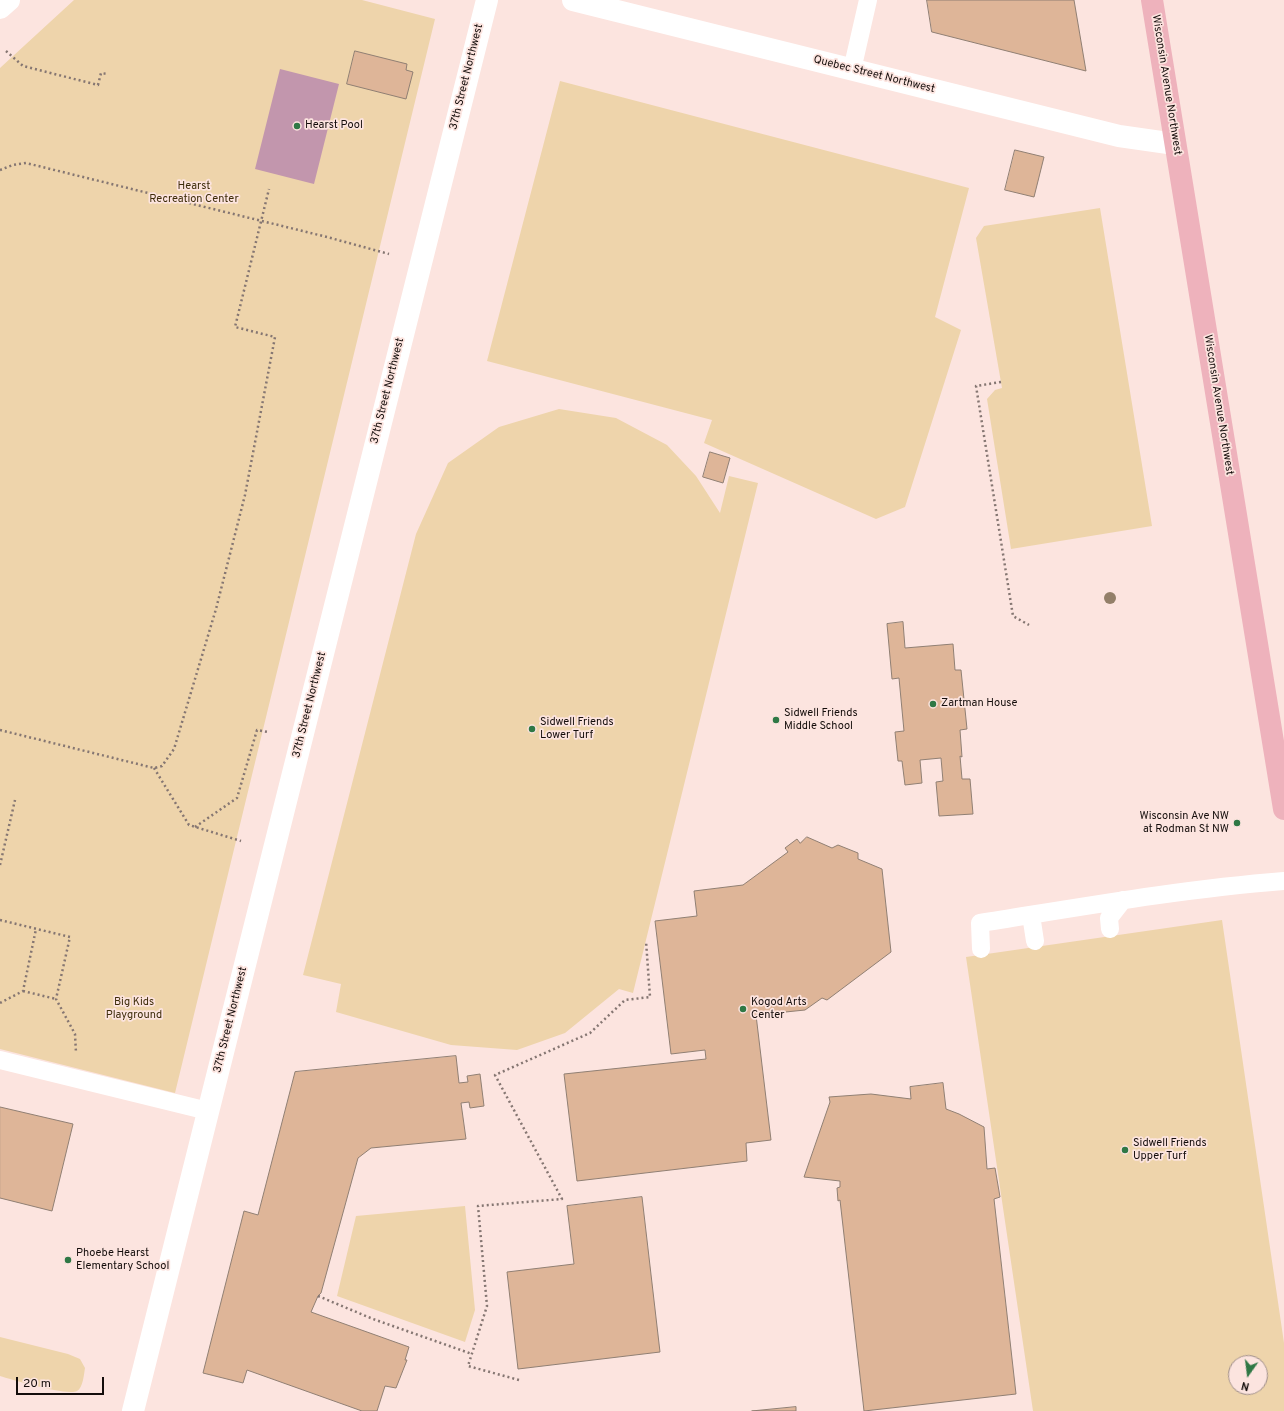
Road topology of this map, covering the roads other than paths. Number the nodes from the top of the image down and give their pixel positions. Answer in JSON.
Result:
{"nodes":[{"id":1,"x":9,"y":0,"type":"edge"},
{"id":2,"x":487,"y":0,"type":"edge"},
{"id":3,"x":573,"y":0,"type":"edge"},
{"id":4,"x":868,"y":0,"type":"edge"},
{"id":5,"x":1152,"y":0,"type":"edge"},
{"id":6,"x":0,"y":8,"type":"edge"},
{"id":7,"x":852,"y":70,"type":"junction"},
{"id":8,"x":1175,"y":144,"type":"junction"},
{"id":9,"x":1284,"y":810,"type":"edge"},
{"id":10,"x":1284,"y":881,"type":"edge"},
{"id":11,"x":1123,"y":900,"type":"junction"},
{"id":12,"x":1031,"y":915,"type":"junction"},
{"id":13,"x":1110,"y":929,"type":"dead end"},
{"id":14,"x":1035,"y":941,"type":"dead end"},
{"id":15,"x":981,"y":949,"type":"dead end"},
{"id":16,"x":0,"y":1060,"type":"edge"},
{"id":17,"x":208,"y":1111,"type":"junction"},
{"id":18,"x":133,"y":1411,"type":"edge"}],
"edges":[{"from":1,"to":6,"type":"street"},
{"from":2,"to":17,"type":"street","name":"37th Street Northwest"},
{"from":3,"to":7,"type":"street","name":"Quebec Street Northwest"},
{"from":4,"to":7,"type":"lane"},
{"from":5,"to":8,"type":"main road","name":"Wisconsin Avenue Northwest"},
{"from":7,"to":8,"type":"street","name":"Quebec Street Northwest"},
{"from":8,"to":9,"type":"main road","name":"Wisconsin Avenue Northwest"},
{"from":10,"to":11,"type":"lane"},
{"from":11,"to":12,"type":"lane"},
{"from":11,"to":13,"type":"lane"},
{"from":12,"to":14,"type":"lane"},
{"from":12,"to":15,"type":"lane"},
{"from":16,"to":17,"type":"lane"},
{"from":17,"to":18,"type":"street","name":"37th Street Northwest"}]}
